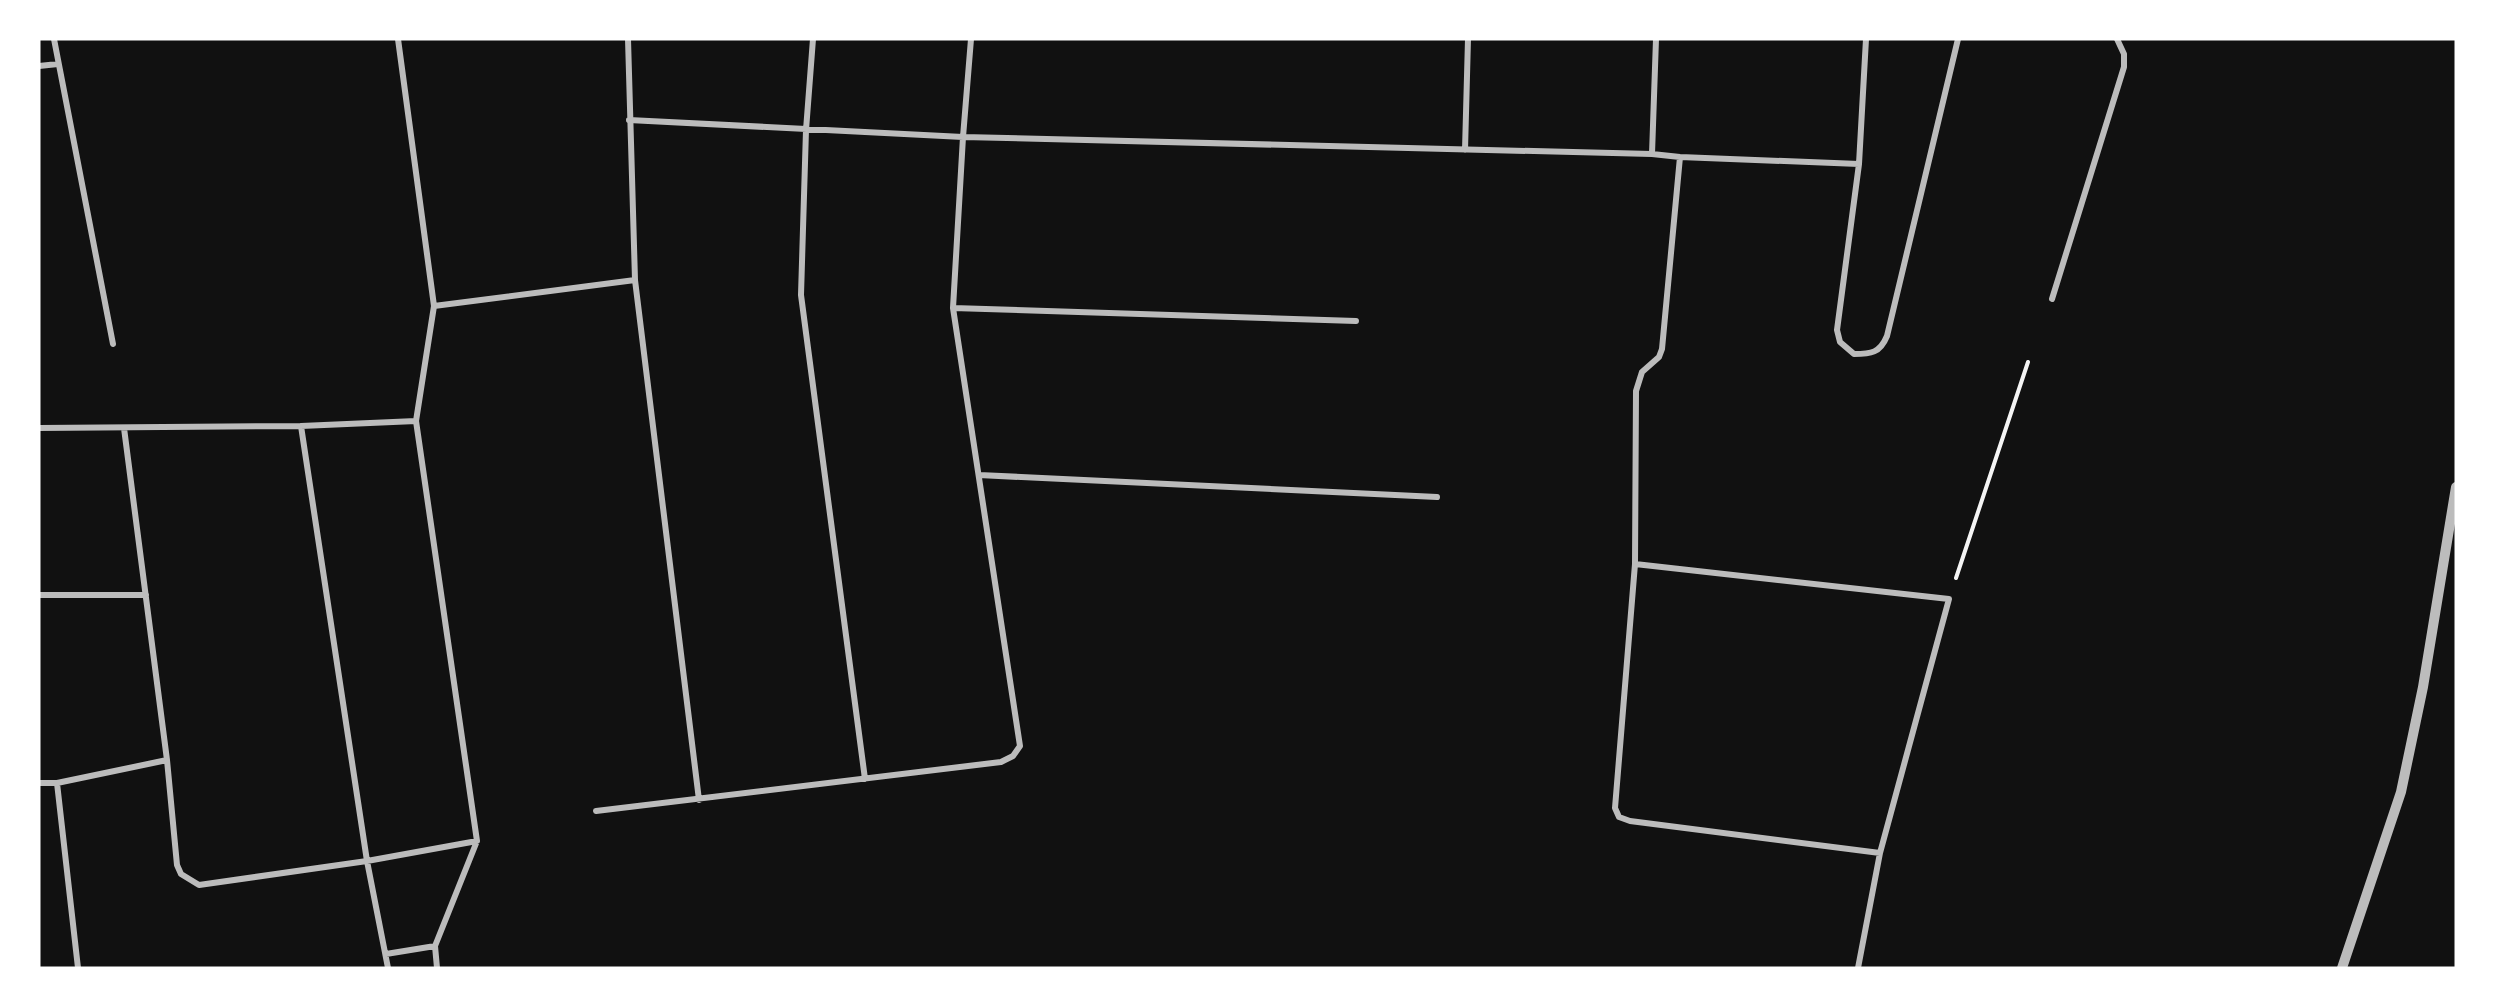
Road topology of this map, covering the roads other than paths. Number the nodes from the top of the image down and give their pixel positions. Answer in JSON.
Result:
{"nodes":[{"id":1,"x":54,"y":39,"type":"edge"},
{"id":2,"x":398,"y":39,"type":"edge"},
{"id":3,"x":628,"y":39,"type":"edge"},
{"id":4,"x":813,"y":39,"type":"edge"},
{"id":5,"x":971,"y":39,"type":"edge"},
{"id":6,"x":1468,"y":39,"type":"edge"},
{"id":7,"x":1656,"y":39,"type":"edge"},
{"id":8,"x":1866,"y":39,"type":"edge"},
{"id":9,"x":1958,"y":39,"type":"edge"},
{"id":10,"x":2117,"y":39,"type":"edge"},
{"id":11,"x":58,"y":64,"type":"junction"},
{"id":12,"x":39,"y":66,"type":"edge"},
{"id":13,"x":629,"y":120,"type":"junction"},
{"id":14,"x":806,"y":130,"type":"junction"},
{"id":15,"x":963,"y":137,"type":"junction"},
{"id":16,"x":1465,"y":150,"type":"junction"},
{"id":17,"x":1652,"y":154,"type":"junction"},
{"id":18,"x":1680,"y":158,"type":"junction"},
{"id":19,"x":1859,"y":164,"type":"junction"},
{"id":20,"x":635,"y":280,"type":"junction"},
{"id":21,"x":2052,"y":299,"type":"dead end"},
{"id":22,"x":434,"y":306,"type":"junction"},
{"id":23,"x":953,"y":308,"type":"junction"},
{"id":24,"x":1356,"y":321,"type":"dead end"},
{"id":25,"x":113,"y":344,"type":"dead end"},
{"id":26,"x":416,"y":421,"type":"junction"},
{"id":27,"x":301,"y":426,"type":"junction"},
{"id":28,"x":39,"y":428,"type":"edge"},
{"id":29,"x":124,"y":428,"type":"junction"},
{"id":30,"x":979,"y":475,"type":"junction"},
{"id":31,"x":2456,"y":487,"type":"edge"},
{"id":32,"x":1437,"y":496,"type":"dead end"},
{"id":33,"x":1635,"y":564,"type":"junction"},
{"id":34,"x":39,"y":595,"type":"edge"},
{"id":35,"x":146,"y":595,"type":"junction"},
{"id":36,"x":167,"y":760,"type":"junction"},
{"id":37,"x":865,"y":779,"type":"junction"},
{"id":38,"x":39,"y":783,"type":"edge"},
{"id":39,"x":57,"y":783,"type":"junction"},
{"id":40,"x":699,"y":800,"type":"junction"},
{"id":41,"x":596,"y":811,"type":"dead end"},
{"id":42,"x":477,"y":841,"type":"junction"},
{"id":43,"x":1880,"y":853,"type":"junction"},
{"id":44,"x":367,"y":861,"type":"junction"},
{"id":45,"x":435,"y":946,"type":"junction"},
{"id":46,"x":386,"y":954,"type":"junction"},
{"id":47,"x":78,"y":968,"type":"edge"},
{"id":48,"x":388,"y":968,"type":"edge"},
{"id":49,"x":437,"y":968,"type":"edge"},
{"id":50,"x":1858,"y":968,"type":"edge"},
{"id":51,"x":2342,"y":968,"type":"edge"}],
"edges":[{"from":1,"to":11,"type":"street"},
{"from":2,"to":22,"type":"street"},
{"from":3,"to":13,"type":"street"},
{"from":4,"to":14,"type":"street"},
{"from":5,"to":15,"type":"street"},
{"from":6,"to":16,"type":"street"},
{"from":7,"to":17,"type":"street"},
{"from":8,"to":19,"type":"street"},
{"from":9,"to":19,"type":"street"},
{"from":10,"to":21,"type":"street"},
{"from":11,"to":12,"type":"street"},
{"from":11,"to":25,"type":"street"},
{"from":13,"to":14,"type":"street"},
{"from":13,"to":20,"type":"street"},
{"from":14,"to":15,"type":"street"},
{"from":14,"to":37,"type":"street"},
{"from":15,"to":16,"type":"street"},
{"from":15,"to":23,"type":"street"},
{"from":16,"to":17,"type":"street"},
{"from":17,"to":18,"type":"street"},
{"from":18,"to":19,"type":"street"},
{"from":18,"to":33,"type":"street"},
{"from":20,"to":22,"type":"street"},
{"from":20,"to":40,"type":"street"},
{"from":22,"to":26,"type":"street"},
{"from":23,"to":24,"type":"street"},
{"from":23,"to":30,"type":"street"},
{"from":26,"to":27,"type":"street"},
{"from":26,"to":42,"type":"street"},
{"from":27,"to":29,"type":"street"},
{"from":27,"to":44,"type":"street"},
{"from":28,"to":29,"type":"street"},
{"from":29,"to":35,"type":"street"},
{"from":30,"to":32,"type":"street"},
{"from":30,"to":37,"type":"street"},
{"from":31,"to":51,"type":"street"},
{"from":33,"to":43,"type":"street"},
{"from":33,"to":43,"type":"street"},
{"from":34,"to":35,"type":"street"},
{"from":35,"to":36,"type":"street"},
{"from":36,"to":39,"type":"street"},
{"from":36,"to":44,"type":"street"},
{"from":37,"to":40,"type":"street"},
{"from":38,"to":39,"type":"street"},
{"from":39,"to":47,"type":"street"},
{"from":40,"to":41,"type":"street"},
{"from":42,"to":44,"type":"street"},
{"from":42,"to":45,"type":"street"},
{"from":43,"to":50,"type":"street"},
{"from":44,"to":46,"type":"street"},
{"from":45,"to":46,"type":"street"},
{"from":45,"to":49,"type":"street"},
{"from":46,"to":48,"type":"street"}]}
